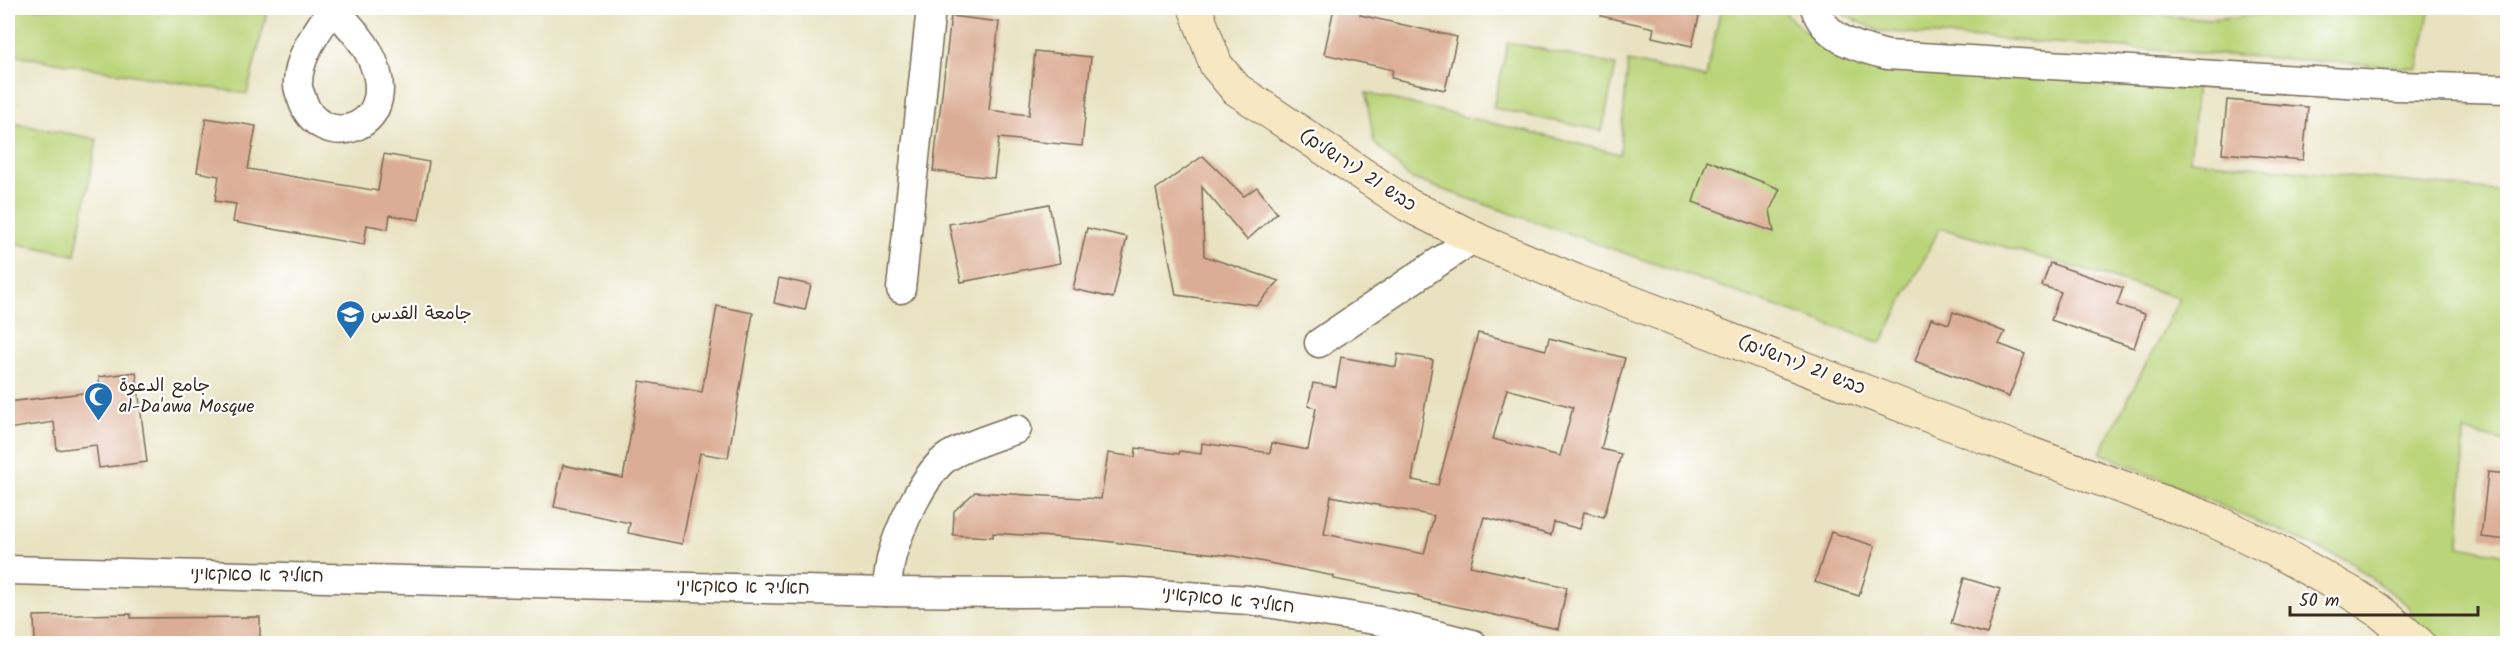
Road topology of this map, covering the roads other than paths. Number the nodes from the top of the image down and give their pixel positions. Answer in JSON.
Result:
{"nodes":[{"id":1,"x":931,"y":8,"type":"edge"},
{"id":2,"x":1195,"y":8,"type":"edge"},
{"id":3,"x":1207,"y":8,"type":"edge"},
{"id":4,"x":1815,"y":8,"type":"edge"},
{"id":5,"x":1209,"y":49,"type":"junction"},
{"id":6,"x":2508,"y":89,"type":"edge"},
{"id":7,"x":1474,"y":238,"type":"junction"},
{"id":8,"x":902,"y":289,"type":"dead end"},
{"id":9,"x":1319,"y":343,"type":"dead end"},
{"id":10,"x":1017,"y":429,"type":"dead end"},
{"id":11,"x":8,"y":570,"type":"edge"},
{"id":12,"x":886,"y":592,"type":"junction"},
{"id":13,"x":1473,"y":644,"type":"edge"},
{"id":14,"x":2419,"y":644,"type":"edge"}],
"edges":[{"from":1,"to":8,"type":"street"},
{"from":2,"to":5,"type":"main road","name":"כביש 21 (ירושלים)"},
{"from":3,"to":5,"type":"main road","name":"כביש 21 (ירושלים)"},
{"from":4,"to":6,"type":"street"},
{"from":5,"to":7,"type":"main road","name":"כביש 21 (ירושלים)"},
{"from":7,"to":9,"type":"street"},
{"from":7,"to":14,"type":"main road","name":"כביש 21 (ירושלים)"},
{"from":10,"to":12,"type":"street"},
{"from":11,"to":12,"type":"street","name":"חאליד א סאקאיני"},
{"from":12,"to":13,"type":"street","name":"חאליד א סאקאיני"}]}
